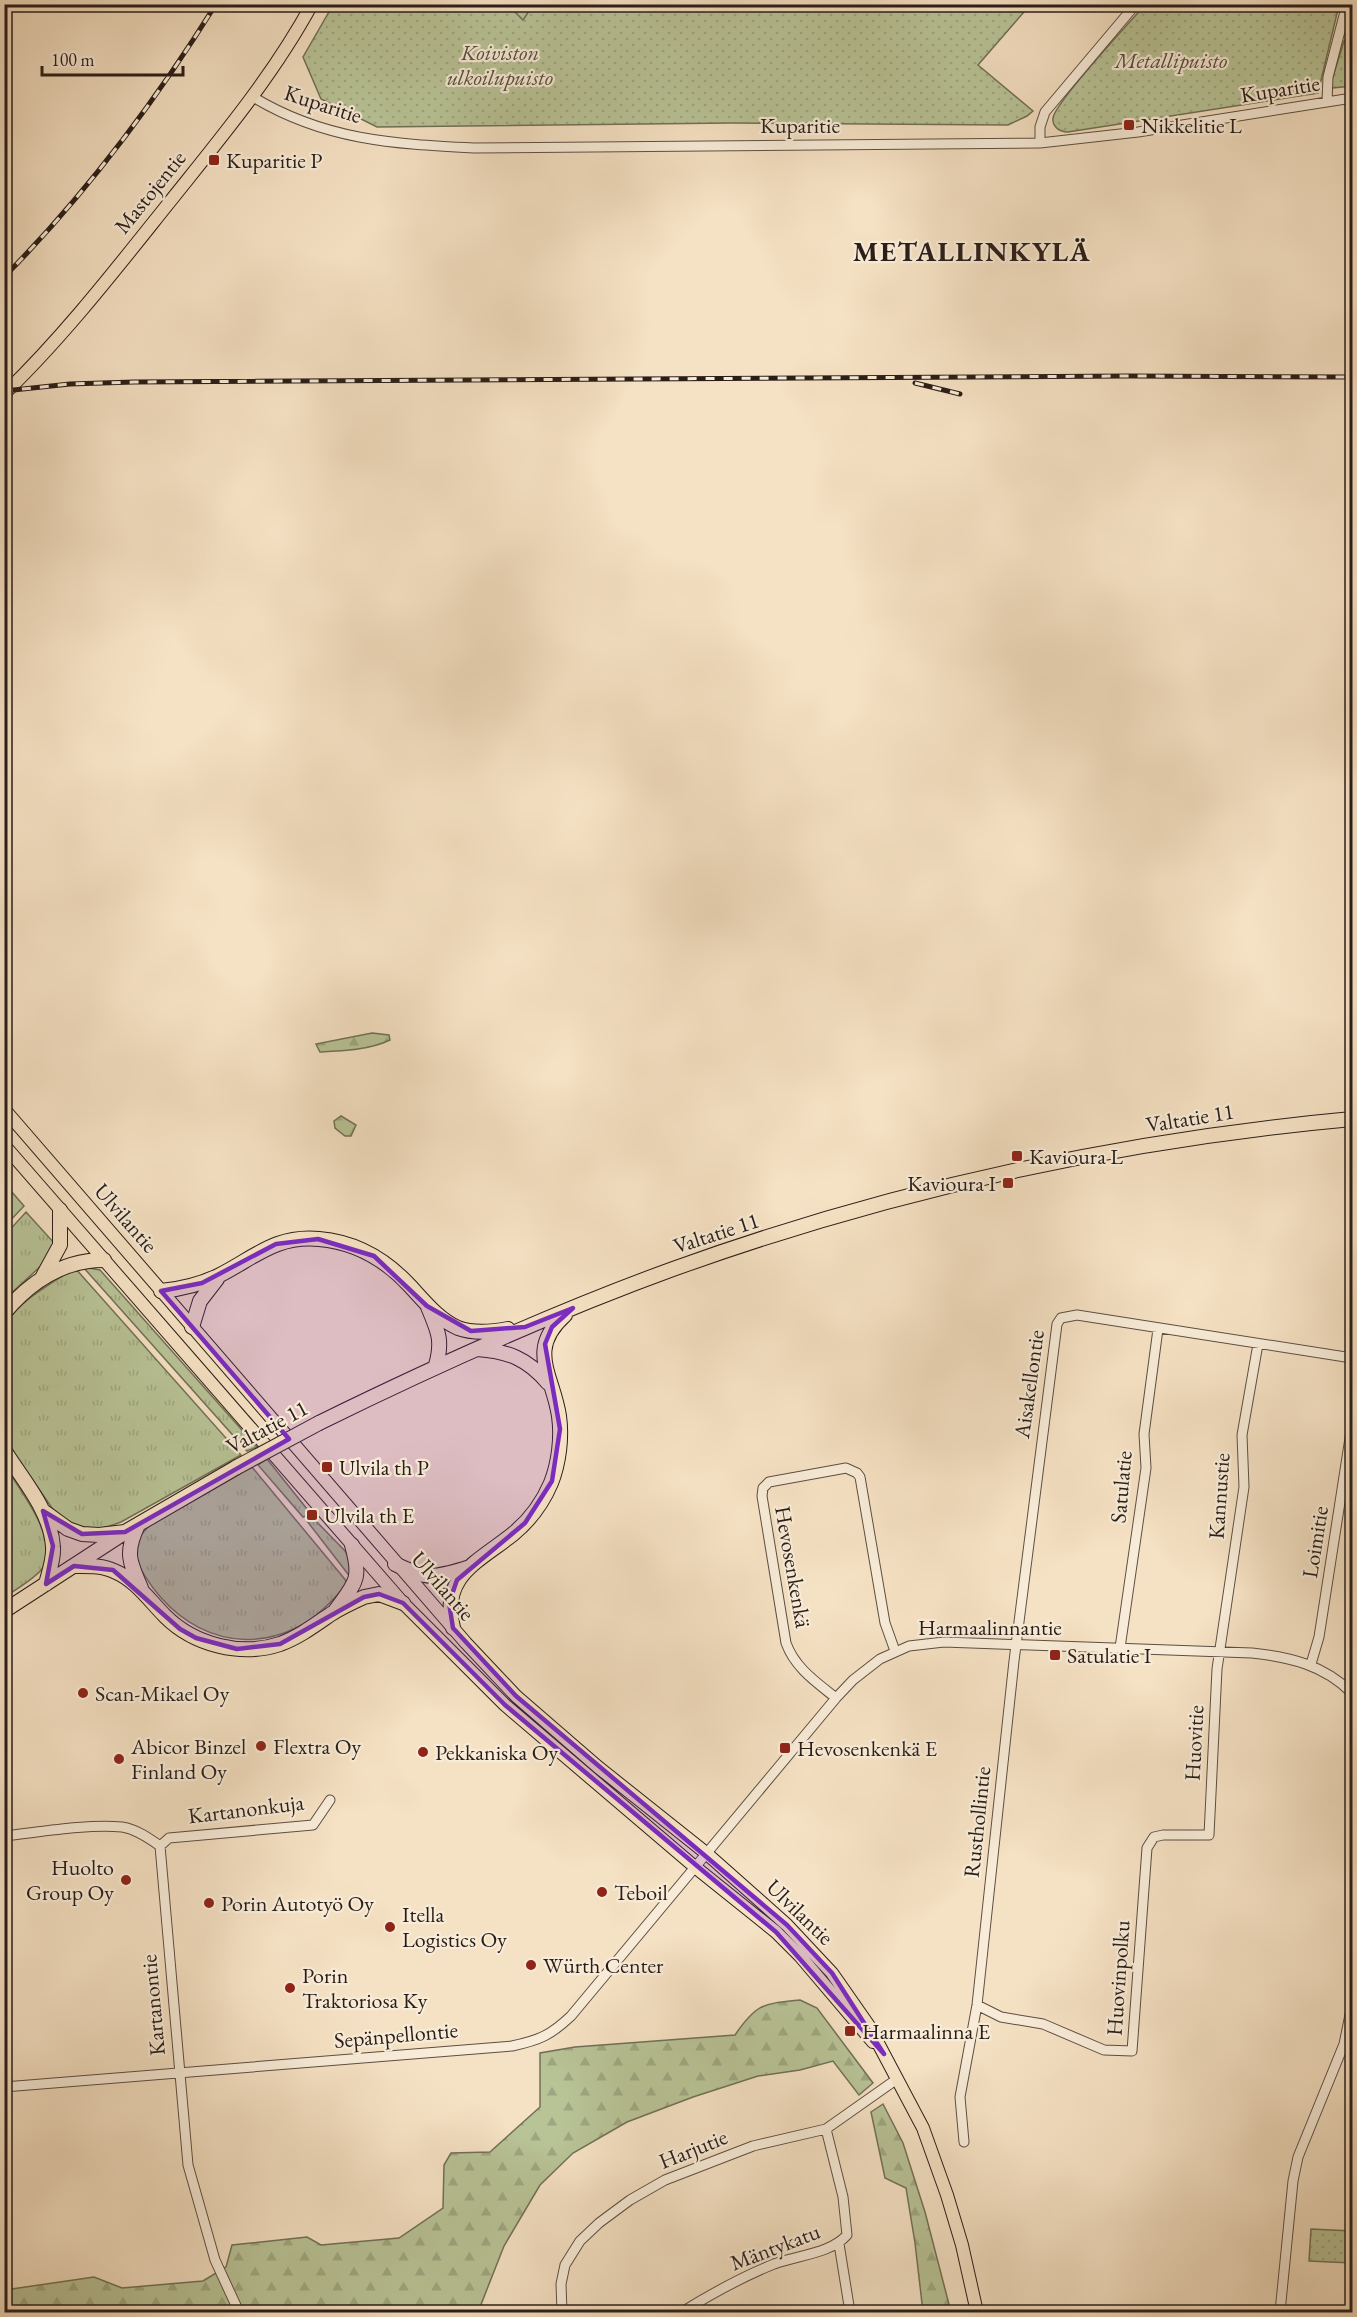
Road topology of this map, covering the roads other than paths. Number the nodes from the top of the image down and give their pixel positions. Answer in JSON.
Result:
{"nodes":[{"id":1,"x":312,"y":4,"type":"edge"},
{"id":2,"x":1136,"y":4,"type":"edge"},
{"id":3,"x":1347,"y":4,"type":"edge"},
{"id":4,"x":253,"y":97,"type":"junction"},
{"id":5,"x":1353,"y":98,"type":"edge"},
{"id":6,"x":1328,"y":101,"type":"junction"},
{"id":7,"x":1040,"y":143,"type":"junction"},
{"id":8,"x":4,"y":394,"type":"edge"},
{"id":9,"x":4,"y":1109,"type":"edge"},
{"id":10,"x":1353,"y":1119,"type":"edge"},
{"id":11,"x":4,"y":1145,"type":"edge"},
{"id":12,"x":60,"y":1210,"type":"junction"},
{"id":13,"x":104,"y":1260,"type":"junction"},
{"id":14,"x":220,"y":1275,"type":"junction"},
{"id":15,"x":42,"y":1278,"type":"junction"},
{"id":16,"x":161,"y":1291,"type":"junction"},
{"id":17,"x":427,"y":1306,"type":"junction"},
{"id":18,"x":573,"y":1308,"type":"junction"},
{"id":19,"x":4,"y":1313,"type":"edge"},
{"id":20,"x":192,"y":1327,"type":"junction"},
{"id":21,"x":525,"y":1327,"type":"junction"},
{"id":22,"x":1158,"y":1329,"type":"junction"},
{"id":23,"x":1258,"y":1344,"type":"junction"},
{"id":24,"x":473,"y":1349,"type":"junction"},
{"id":25,"x":1353,"y":1358,"type":"edge"},
{"id":26,"x":436,"y":1365,"type":"junction"},
{"id":27,"x":548,"y":1383,"type":"junction"},
{"id":28,"x":1353,"y":1425,"type":"edge"},
{"id":29,"x":4,"y":1450,"type":"edge"},
{"id":30,"x":43,"y":1511,"type":"junction"},
{"id":31,"x":131,"y":1528,"type":"junction"},
{"id":32,"x":352,"y":1545,"type":"junction"},
{"id":33,"x":396,"y":1564,"type":"junction"},
{"id":34,"x":74,"y":1566,"type":"junction"},
{"id":35,"x":467,"y":1568,"type":"junction"},
{"id":36,"x":46,"y":1584,"type":"junction"},
{"id":37,"x":141,"y":1590,"type":"junction"},
{"id":38,"x":403,"y":1603,"type":"junction"},
{"id":39,"x":4,"y":1611,"type":"edge"},
{"id":40,"x":334,"y":1612,"type":"junction"},
{"id":41,"x":453,"y":1628,"type":"junction"},
{"id":42,"x":1017,"y":1644,"type":"junction"},
{"id":43,"x":1120,"y":1648,"type":"junction"},
{"id":44,"x":895,"y":1651,"type":"junction"},
{"id":45,"x":1219,"y":1652,"type":"junction"},
{"id":46,"x":1311,"y":1664,"type":"junction"},
{"id":47,"x":1353,"y":1693,"type":"edge"},
{"id":48,"x":836,"y":1698,"type":"junction"},
{"id":49,"x":330,"y":1800,"type":"dead end"},
{"id":50,"x":4,"y":1836,"type":"edge"},
{"id":51,"x":1209,"y":1836,"type":"joint"},
{"id":52,"x":159,"y":1846,"type":"junction"},
{"id":53,"x":706,"y":1852,"type":"junction"},
{"id":54,"x":695,"y":1867,"type":"junction"},
{"id":55,"x":977,"y":2005,"type":"junction"},
{"id":56,"x":1353,"y":2005,"type":"edge"},
{"id":57,"x":1348,"y":2045,"type":"edge"},
{"id":58,"x":884,"y":2054,"type":"junction"},
{"id":59,"x":178,"y":2072,"type":"junction"},
{"id":60,"x":897,"y":2079,"type":"junction"},
{"id":61,"x":4,"y":2087,"type":"edge"},
{"id":62,"x":826,"y":2128,"type":"junction"},
{"id":63,"x":964,"y":2142,"type":"dead end"},
{"id":64,"x":839,"y":2244,"type":"junction"},
{"id":65,"x":239,"y":2313,"type":"edge"},
{"id":66,"x":562,"y":2313,"type":"edge"},
{"id":67,"x":682,"y":2313,"type":"edge"},
{"id":68,"x":850,"y":2313,"type":"edge"},
{"id":69,"x":977,"y":2313,"type":"edge"},
{"id":70,"x":1280,"y":2313,"type":"edge"}],
"edges":[{"from":1,"to":4,"type":"main road","name":"Mastojentie"},
{"from":2,"to":7,"type":"street"},
{"from":3,"to":6,"type":"street"},
{"from":4,"to":7,"type":"street","name":"Kuparitie"},
{"from":4,"to":8,"type":"main road","name":"Mastojentie"},
{"from":5,"to":6,"type":"street","name":"Kuparitie"},
{"from":6,"to":7,"type":"street","name":"Kuparitie"},
{"from":9,"to":16,"type":"main road","name":"Ulvilantie"},
{"from":10,"to":18,"type":"highway","name":"Valtatie 11"},
{"from":11,"to":12,"type":"main road","name":"Ulvilantie"},
{"from":12,"to":13,"type":"main road","name":"Ulvilantie"},
{"from":12,"to":15,"type":"highway"},
{"from":13,"to":15,"type":"highway"},
{"from":13,"to":32,"type":"main road","name":"Ulvilantie"},
{"from":14,"to":16,"type":"highway"},
{"from":14,"to":17,"type":"highway"},
{"from":14,"to":20,"type":"highway"},
{"from":15,"to":19,"type":"highway"},
{"from":16,"to":20,"type":"main road","name":"Ulvilantie"},
{"from":17,"to":21,"type":"highway"},
{"from":17,"to":26,"type":"highway"},
{"from":18,"to":21,"type":"highway","name":"Valtatie 11"},
{"from":18,"to":27,"type":"highway"},
{"from":20,"to":33,"type":"main road","name":"Ulvilantie"},
{"from":21,"to":24,"type":"highway","name":"Valtatie 11"},
{"from":22,"to":23,"type":"street","name":"Aisakellontie"},
{"from":22,"to":42,"type":"street","name":"Aisakellontie"},
{"from":22,"to":43,"type":"street","name":"Satulatie"},
{"from":23,"to":25,"type":"street","name":"Aisakellontie"},
{"from":23,"to":45,"type":"street","name":"Kannustie"},
{"from":24,"to":26,"type":"highway","name":"Valtatie 11"},
{"from":24,"to":27,"type":"highway"},
{"from":26,"to":31,"type":"highway","name":"Valtatie 11","bridge":true},
{"from":27,"to":35,"type":"highway"},
{"from":28,"to":46,"type":"street","name":"Loimitie"},
{"from":29,"to":30,"type":"highway"},
{"from":30,"to":31,"type":"highway"},
{"from":30,"to":36,"type":"highway"},
{"from":31,"to":34,"type":"highway","name":"Valtatie 11"},
{"from":31,"to":37,"type":"highway"},
{"from":32,"to":38,"type":"main road","name":"Ulvilantie"},
{"from":32,"to":40,"type":"highway"},
{"from":33,"to":35,"type":"highway"},
{"from":33,"to":41,"type":"main road","name":"Ulvilantie"},
{"from":34,"to":36,"type":"highway","name":"Valtatie 11"},
{"from":34,"to":37,"type":"highway"},
{"from":35,"to":41,"type":"highway"},
{"from":36,"to":39,"type":"highway","name":"Valtatie 11"},
{"from":37,"to":40,"type":"highway"},
{"from":38,"to":40,"type":"highway"},
{"from":38,"to":54,"type":"main road","name":"Ulvilantie"},
{"from":41,"to":53,"type":"main road","name":"Ulvilantie"},
{"from":42,"to":43,"type":"street","name":"Harmaalinnantie"},
{"from":42,"to":44,"type":"street","name":"Harmaalinnantie"},
{"from":42,"to":55,"type":"street","name":"Rusthollintie"},
{"from":43,"to":45,"type":"street","name":"Harmaalinnantie"},
{"from":44,"to":48,"type":"street","name":"Harmaalinnantie"},
{"from":44,"to":48,"type":"street","name":"Hevosenkenkä"},
{"from":45,"to":46,"type":"street","name":"Harmaalinnantie"},
{"from":45,"to":51,"type":"street","name":"Huovitie"},
{"from":46,"to":47,"type":"street","name":"Harmaalinnantie"},
{"from":48,"to":53,"type":"street","name":"Harmaalinnantie"},
{"from":49,"to":52,"type":"street","name":"Kartanonkuja"},
{"from":50,"to":52,"type":"street"},
{"from":51,"to":55,"type":"street","name":"Huovinpolku"},
{"from":52,"to":59,"type":"street","name":"Kartanontie"},
{"from":53,"to":54,"type":"street","name":"Sepänpellontie"},
{"from":53,"to":58,"type":"main road","name":"Ulvilantie"},
{"from":54,"to":58,"type":"main road","name":"Ulvilantie"},
{"from":54,"to":59,"type":"street","name":"Sepänpellontie"},
{"from":55,"to":63,"type":"street","name":"Rusthollintie"},
{"from":56,"to":57,"type":"street"},
{"from":57,"to":70,"type":"street"},
{"from":58,"to":60,"type":"main road","name":"Ulvilantie"},
{"from":59,"to":61,"type":"street","name":"Sepänpellontie"},
{"from":59,"to":65,"type":"street","name":"Kartanontie"},
{"from":60,"to":62,"type":"street","name":"Harjutie"},
{"from":60,"to":69,"type":"main road","name":"Ulvilantie"},
{"from":62,"to":64,"type":"street","name":"Mäntykatu"},
{"from":62,"to":66,"type":"street","name":"Harjutie"},
{"from":64,"to":67,"type":"street","name":"Mäntykatu"},
{"from":64,"to":68,"type":"street"}]}
